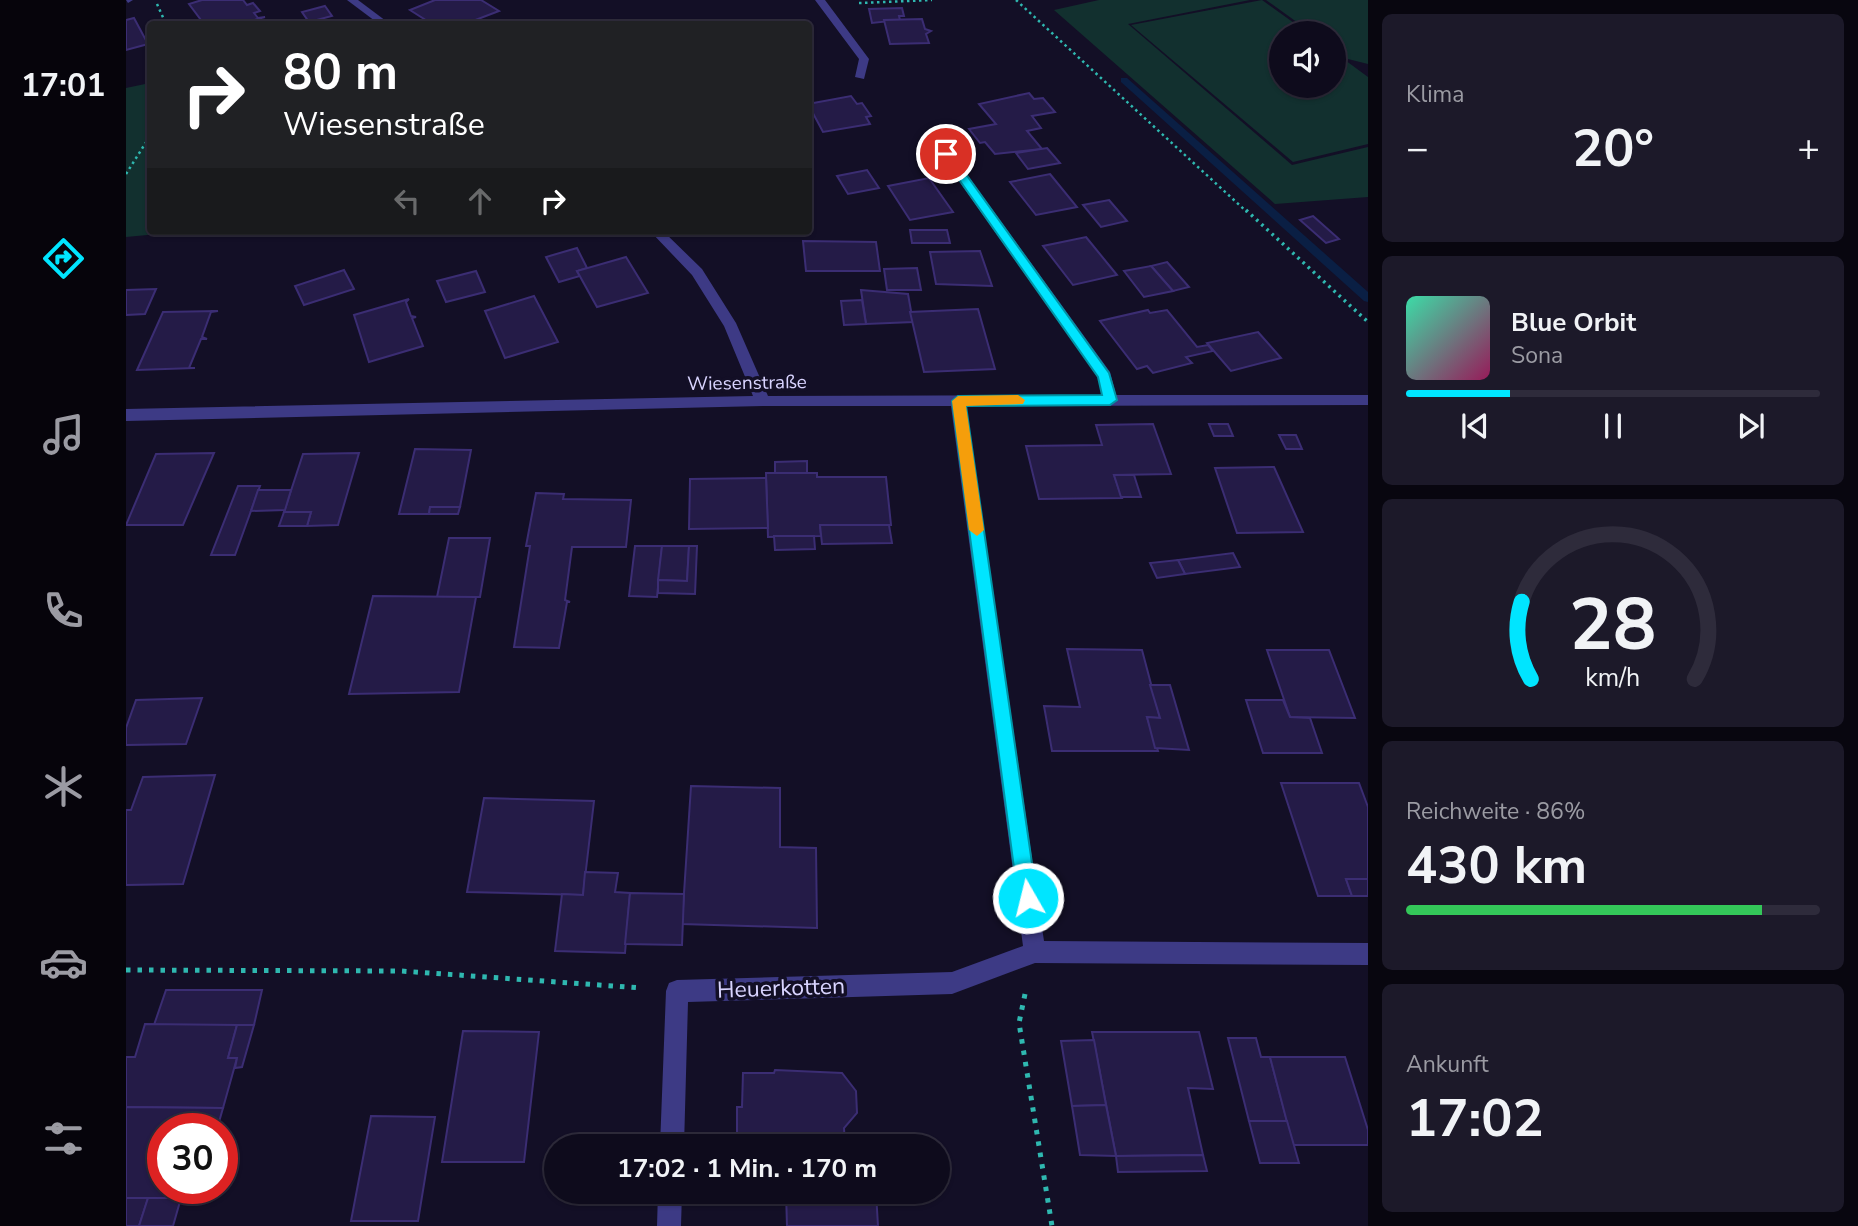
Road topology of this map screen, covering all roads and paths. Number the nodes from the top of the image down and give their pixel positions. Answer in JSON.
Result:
{"nodes":[{"id":1,"x":155,"y":0,"type":"edge"},
{"id":2,"x":352,"y":0,"type":"edge"},
{"id":3,"x":932,"y":0,"type":"edge"},
{"id":4,"x":1016,"y":0,"type":"edge"},
{"id":5,"x":822,"y":2,"type":"edge"},
{"id":6,"x":165,"y":21,"type":"edge"},
{"id":7,"x":381,"y":21,"type":"edge"},
{"id":8,"x":860,"y":77,"type":"dead end"},
{"id":9,"x":147,"y":141,"type":"edge"},
{"id":10,"x":946,"y":154,"type":"dead end"},
{"id":11,"x":126,"y":174,"type":"edge"},
{"id":12,"x":660,"y":235,"type":"edge"},
{"id":13,"x":1368,"y":322,"type":"edge"},
{"id":14,"x":1110,"y":400,"type":"junction"},
{"id":15,"x":1368,"y":400,"type":"edge"},
{"id":16,"x":763,"y":401,"type":"junction"},
{"id":17,"x":958,"y":401,"type":"junction"},
{"id":18,"x":126,"y":415,"type":"edge"},
{"id":19,"x":1035,"y":952,"type":"junction"},
{"id":20,"x":1368,"y":954,"type":"edge"},
{"id":21,"x":126,"y":970,"type":"edge"},
{"id":22,"x":677,"y":991,"type":"junction"},
{"id":23,"x":672,"y":1134,"type":"edge"},
{"id":24,"x":670,"y":1204,"type":"edge"},
{"id":25,"x":669,"y":1226,"type":"edge"},
{"id":26,"x":1052,"y":1226,"type":"edge"}],
"edges":[{"from":1,"to":6,"type":"path"},
{"from":2,"to":7,"type":"street"},
{"from":3,"to":5,"type":"path"},
{"from":4,"to":13,"type":"path"},
{"from":5,"to":8,"type":"street"},
{"from":9,"to":11,"type":"path"},
{"from":10,"to":14,"type":"street"},
{"from":12,"to":16,"type":"street"},
{"from":14,"to":15,"type":"street","name":"Wiesenstraße"},
{"from":14,"to":17,"type":"street","name":"Wiesenstraße"},
{"from":16,"to":17,"type":"street","name":"Wiesenstraße"},
{"from":16,"to":18,"type":"street","name":"Wiesenstraße"},
{"from":17,"to":19,"type":"street"},
{"from":19,"to":20,"type":"street","name":"Heuerkotten"},
{"from":19,"to":22,"type":"street","name":"Heuerkotten"},
{"from":19,"to":26,"type":"path"},
{"from":21,"to":22,"type":"path"},
{"from":22,"to":23,"type":"street"},
{"from":24,"to":25,"type":"street"}]}
